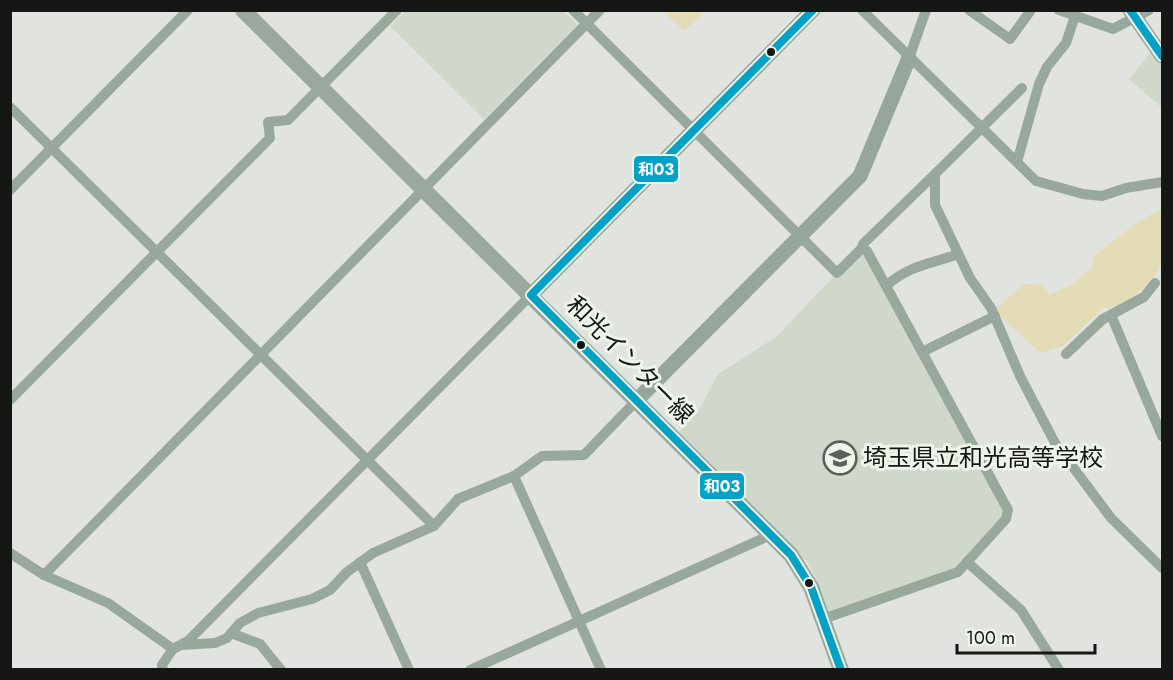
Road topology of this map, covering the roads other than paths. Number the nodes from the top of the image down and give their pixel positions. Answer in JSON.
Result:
{"nodes":[{"id":1,"x":188,"y":10,"type":"edge"},
{"id":2,"x":243,"y":10,"type":"edge"},
{"id":3,"x":397,"y":10,"type":"edge"},
{"id":4,"x":573,"y":10,"type":"edge"},
{"id":5,"x":600,"y":10,"type":"edge"},
{"id":6,"x":813,"y":10,"type":"edge"},
{"id":7,"x":862,"y":10,"type":"edge"},
{"id":8,"x":926,"y":10,"type":"edge"},
{"id":9,"x":969,"y":10,"type":"edge"},
{"id":10,"x":1031,"y":10,"type":"edge"},
{"id":11,"x":1059,"y":10,"type":"edge"},
{"id":12,"x":1138,"y":13,"type":"edge"},
{"id":13,"x":1075,"y":16,"type":"junction"},
{"id":14,"x":587,"y":24,"type":"junction"},
{"id":15,"x":1162,"y":56,"type":"edge"},
{"id":16,"x":909,"y":58,"type":"junction"},
{"id":17,"x":320,"y":88,"type":"junction"},
{"id":18,"x":1022,"y":88,"type":"dead end"},
{"id":19,"x":10,"y":107,"type":"edge"},
{"id":20,"x":982,"y":128,"type":"junction"},
{"id":21,"x":695,"y":131,"type":"junction"},
{"id":22,"x":52,"y":147,"type":"junction"},
{"id":23,"x":1017,"y":162,"type":"junction"},
{"id":24,"x":935,"y":174,"type":"junction"},
{"id":25,"x":1162,"y":182,"type":"edge"},
{"id":26,"x":10,"y":190,"type":"edge"},
{"id":27,"x":424,"y":191,"type":"junction"},
{"id":28,"x":801,"y":236,"type":"junction"},
{"id":29,"x":862,"y":248,"type":"junction"},
{"id":30,"x":157,"y":252,"type":"junction"},
{"id":31,"x":958,"y":254,"type":"junction"},
{"id":32,"x":1155,"y":283,"type":"dead end"},
{"id":33,"x":886,"y":286,"type":"junction"},
{"id":34,"x":531,"y":295,"type":"junction"},
{"id":35,"x":1111,"y":315,"type":"junction"},
{"id":36,"x":996,"y":316,"type":"junction"},
{"id":37,"x":922,"y":352,"type":"junction"},
{"id":38,"x":1066,"y":354,"type":"dead end"},
{"id":39,"x":263,"y":356,"type":"junction"},
{"id":40,"x":10,"y":400,"type":"edge"},
{"id":41,"x":637,"y":400,"type":"junction"},
{"id":42,"x":1162,"y":436,"type":"edge"},
{"id":43,"x":368,"y":459,"type":"junction"},
{"id":44,"x":514,"y":476,"type":"junction"},
{"id":45,"x":434,"y":526,"type":"junction"},
{"id":46,"x":770,"y":532,"type":"junction"},
{"id":47,"x":10,"y":553,"type":"edge"},
{"id":48,"x":360,"y":562,"type":"junction"},
{"id":49,"x":967,"y":562,"type":"junction"},
{"id":50,"x":1162,"y":568,"type":"edge"},
{"id":51,"x":44,"y":575,"type":"junction"},
{"id":52,"x":823,"y":619,"type":"junction"},
{"id":53,"x":579,"y":621,"type":"junction"},
{"id":54,"x":231,"y":633,"type":"junction"},
{"id":55,"x":177,"y":647,"type":"junction"},
{"id":56,"x":163,"y":669,"type":"edge"},
{"id":57,"x":281,"y":669,"type":"edge"},
{"id":58,"x":410,"y":669,"type":"edge"},
{"id":59,"x":470,"y":669,"type":"edge"},
{"id":60,"x":601,"y":669,"type":"edge"},
{"id":61,"x":841,"y":669,"type":"edge"},
{"id":62,"x":1059,"y":669,"type":"edge"}],
"edges":[{"from":1,"to":22,"type":"street"},
{"from":2,"to":17,"type":"main road","name":"和光インター線"},
{"from":3,"to":17,"type":"street"},
{"from":4,"to":14,"type":"street"},
{"from":5,"to":14,"type":"street"},
{"from":6,"to":21,"type":"street"},
{"from":7,"to":16,"type":"street"},
{"from":8,"to":16,"type":"street"},
{"from":9,"to":10,"type":"street"},
{"from":11,"to":13,"type":"street"},
{"from":12,"to":13,"type":"street"},
{"from":12,"to":15,"type":"street"},
{"from":13,"to":23,"type":"street"},
{"from":14,"to":21,"type":"street"},
{"from":14,"to":27,"type":"street"},
{"from":16,"to":20,"type":"street"},
{"from":16,"to":28,"type":"street"},
{"from":17,"to":27,"type":"main road","name":"和光インター線"},
{"from":17,"to":30,"type":"street"},
{"from":18,"to":20,"type":"street"},
{"from":19,"to":22,"type":"street"},
{"from":20,"to":23,"type":"street"},
{"from":20,"to":24,"type":"street"},
{"from":21,"to":28,"type":"street"},
{"from":21,"to":34,"type":"street"},
{"from":22,"to":26,"type":"street"},
{"from":22,"to":30,"type":"street"},
{"from":23,"to":25,"type":"street"},
{"from":24,"to":29,"type":"street"},
{"from":24,"to":31,"type":"street"},
{"from":27,"to":34,"type":"main road","name":"和光インター線"},
{"from":27,"to":39,"type":"street"},
{"from":28,"to":29,"type":"street"},
{"from":28,"to":41,"type":"street"},
{"from":29,"to":33,"type":"street"},
{"from":30,"to":39,"type":"street"},
{"from":30,"to":40,"type":"street"},
{"from":31,"to":33,"type":"street"},
{"from":31,"to":36,"type":"street"},
{"from":32,"to":35,"type":"street"},
{"from":33,"to":37,"type":"street"},
{"from":34,"to":41,"type":"main road","name":"和光インター線"},
{"from":34,"to":43,"type":"street"},
{"from":35,"to":38,"type":"street"},
{"from":35,"to":42,"type":"street"},
{"from":36,"to":37,"type":"street"},
{"from":36,"to":50,"type":"street"},
{"from":37,"to":49,"type":"street"},
{"from":39,"to":43,"type":"street"},
{"from":39,"to":51,"type":"street"},
{"from":41,"to":44,"type":"street"},
{"from":41,"to":46,"type":"main road","name":"和光インター線"},
{"from":43,"to":45,"type":"street"},
{"from":43,"to":55,"type":"street"},
{"from":44,"to":45,"type":"street"},
{"from":44,"to":53,"type":"street"},
{"from":45,"to":48,"type":"street"},
{"from":46,"to":52,"type":"main road","name":"和光インター線"},
{"from":46,"to":53,"type":"street"},
{"from":47,"to":51,"type":"street"},
{"from":48,"to":54,"type":"street"},
{"from":48,"to":58,"type":"street"},
{"from":49,"to":52,"type":"street"},
{"from":49,"to":62,"type":"street"},
{"from":51,"to":55,"type":"street"},
{"from":52,"to":61,"type":"main road","name":"和光インター線"},
{"from":53,"to":59,"type":"street"},
{"from":53,"to":60,"type":"street"},
{"from":54,"to":55,"type":"street"},
{"from":54,"to":57,"type":"street"},
{"from":55,"to":56,"type":"street"}]}
